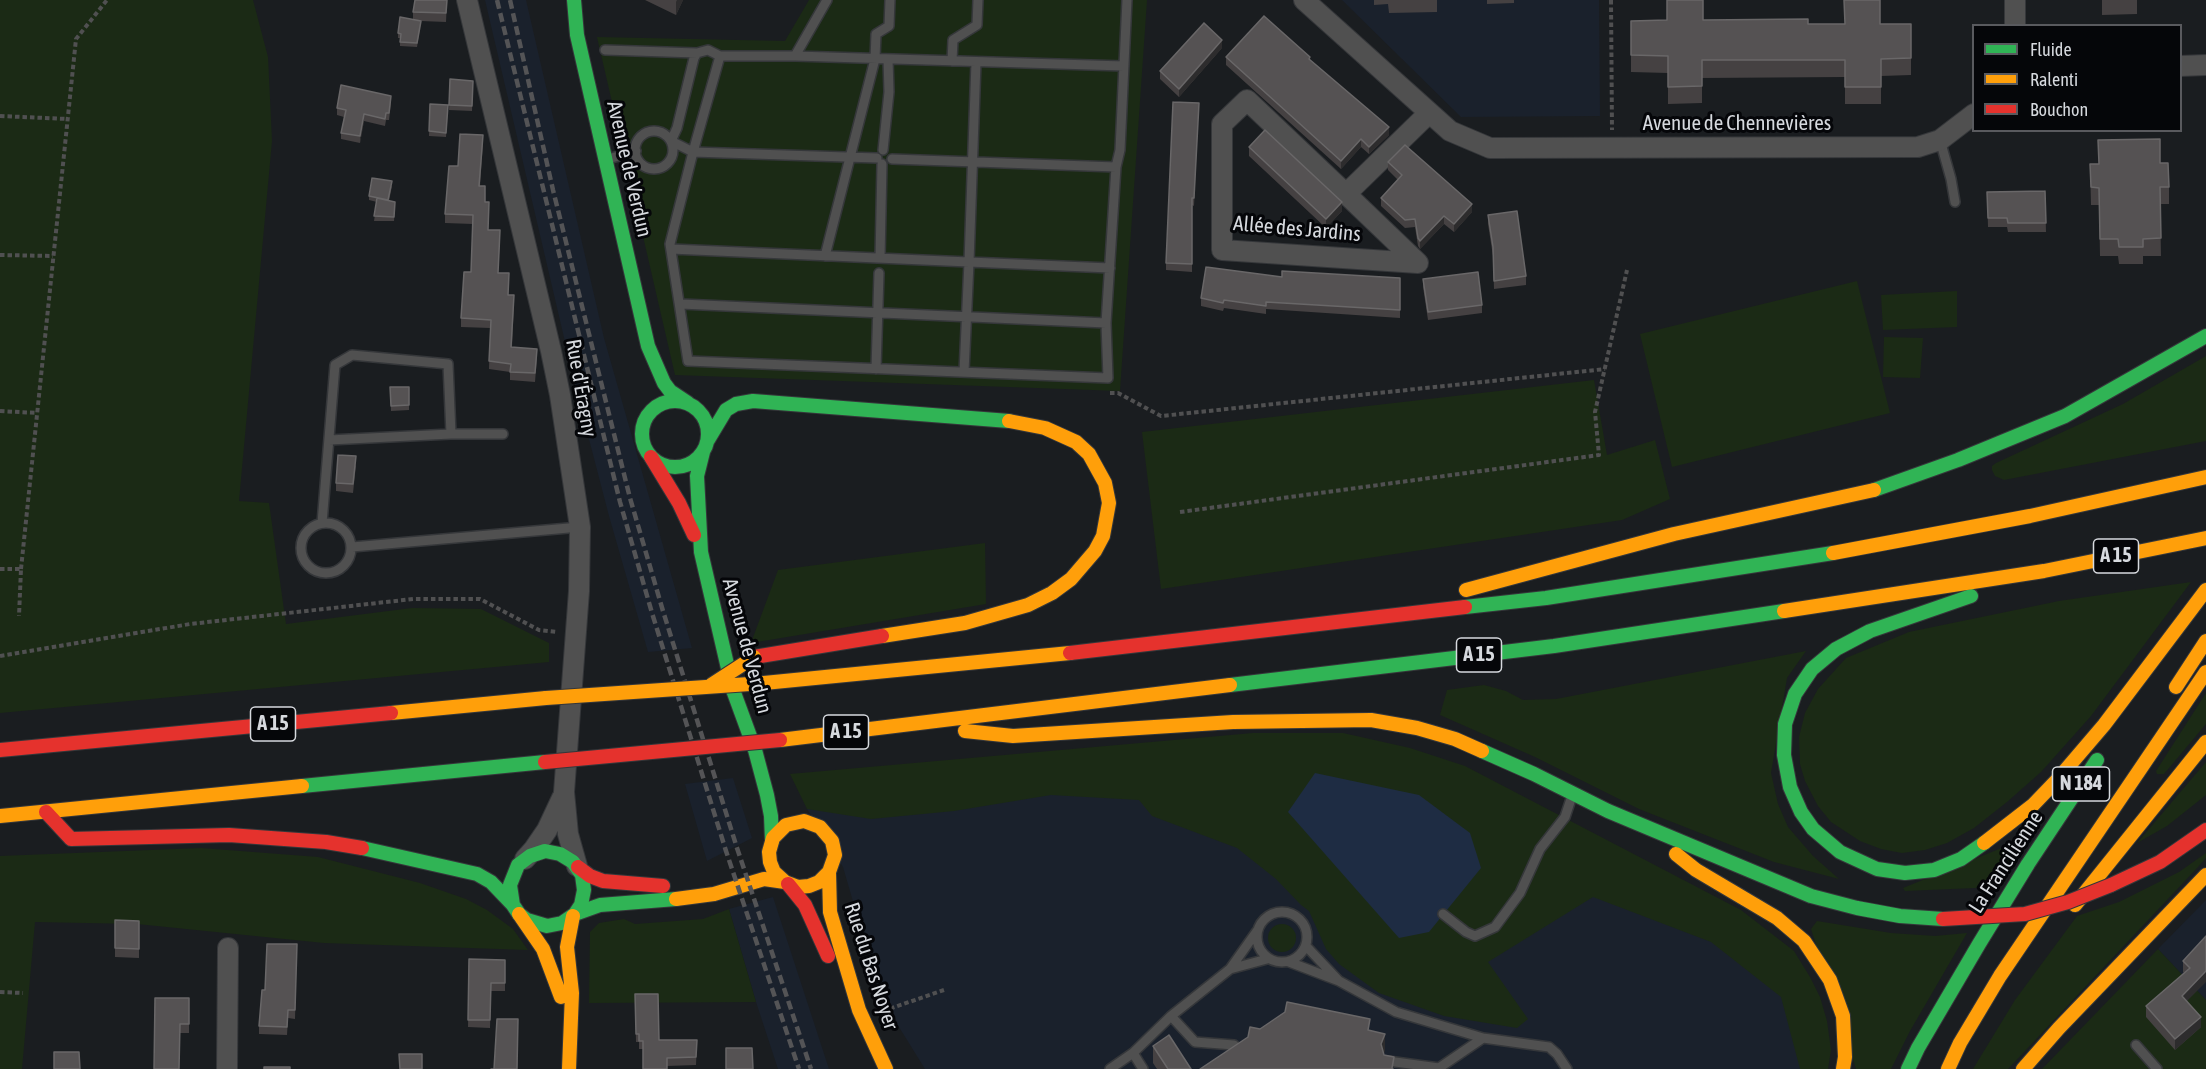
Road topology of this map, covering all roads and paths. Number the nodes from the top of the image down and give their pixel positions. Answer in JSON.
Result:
{"nodes":[{"id":1,"x":107,"y":0,"type":"edge"},
{"id":2,"x":467,"y":0,"type":"edge"},
{"id":3,"x":574,"y":0,"type":"edge"},
{"id":4,"x":827,"y":0,"type":"edge"},
{"id":5,"x":890,"y":0,"type":"edge"},
{"id":6,"x":978,"y":0,"type":"edge"},
{"id":7,"x":1127,"y":0,"type":"edge"},
{"id":8,"x":1611,"y":0,"type":"edge"},
{"id":9,"x":2015,"y":0,"type":"edge"},
{"id":10,"x":1306,"y":1,"type":"edge"},
{"id":11,"x":2015,"y":24,"type":"edge"},
{"id":12,"x":605,"y":50,"type":"dead end"},
{"id":13,"x":697,"y":53,"type":"junction"},
{"id":14,"x":720,"y":56,"type":"junction"},
{"id":15,"x":795,"y":56,"type":"junction"},
{"id":16,"x":875,"y":58,"type":"junction"},
{"id":17,"x":888,"y":59,"type":"junction"},
{"id":18,"x":952,"y":61,"type":"junction"},
{"id":19,"x":976,"y":62,"type":"junction"},
{"id":20,"x":2206,"y":65,"type":"edge"},
{"id":21,"x":1124,"y":66,"type":"junction"},
{"id":22,"x":2182,"y":66,"type":"edge"},
{"id":23,"x":1429,"y":113,"type":"junction"},
{"id":24,"x":0,"y":116,"type":"edge"},
{"id":25,"x":1972,"y":116,"type":"edge"},
{"id":26,"x":68,"y":119,"type":"junction"},
{"id":27,"x":1940,"y":140,"type":"junction"},
{"id":28,"x":671,"y":141,"type":"junction"},
{"id":29,"x":1612,"y":146,"type":"junction"},
{"id":30,"x":883,"y":150,"type":"junction"},
{"id":31,"x":636,"y":151,"type":"junction"},
{"id":32,"x":693,"y":152,"type":"junction"},
{"id":33,"x":850,"y":158,"type":"junction"},
{"id":34,"x":606,"y":159,"type":"junction"},
{"id":35,"x":892,"y":159,"type":"junction"},
{"id":36,"x":880,"y":161,"type":"junction"},
{"id":37,"x":972,"y":162,"type":"junction"},
{"id":38,"x":1116,"y":167,"type":"junction"},
{"id":39,"x":1346,"y":194,"type":"junction"},
{"id":40,"x":1954,"y":202,"type":"dead end"},
{"id":41,"x":671,"y":249,"type":"junction"},
{"id":42,"x":0,"y":255,"type":"edge"},
{"id":43,"x":53,"y":256,"type":"junction"},
{"id":44,"x":825,"y":256,"type":"junction"},
{"id":45,"x":880,"y":258,"type":"junction"},
{"id":46,"x":969,"y":262,"type":"junction"},
{"id":47,"x":1110,"y":268,"type":"junction"},
{"id":48,"x":1627,"y":270,"type":"dead end"},
{"id":49,"x":879,"y":273,"type":"dead end"},
{"id":50,"x":681,"y":304,"type":"junction"},
{"id":51,"x":878,"y":313,"type":"junction"},
{"id":52,"x":966,"y":316,"type":"junction"},
{"id":53,"x":1106,"y":323,"type":"junction"},
{"id":54,"x":2206,"y":336,"type":"edge"},
{"id":55,"x":648,"y":346,"type":"junction"},
{"id":56,"x":876,"y":369,"type":"junction"},
{"id":57,"x":1605,"y":369,"type":"junction"},
{"id":58,"x":964,"y":372,"type":"junction"},
{"id":59,"x":648,"y":384,"type":"dead end"},
{"id":60,"x":1106,"y":393,"type":"dead end"},
{"id":61,"x":648,"y":399,"type":"dead end"},
{"id":62,"x":688,"y":403,"type":"junction"},
{"id":63,"x":0,"y":411,"type":"edge"},
{"id":64,"x":37,"y":413,"type":"junction"},
{"id":65,"x":644,"y":421,"type":"junction"},
{"id":66,"x":451,"y":434,"type":"junction"},
{"id":67,"x":503,"y":434,"type":"dead end"},
{"id":68,"x":329,"y":440,"type":"junction"},
{"id":69,"x":705,"y":446,"type":"junction"},
{"id":70,"x":651,"y":457,"type":"junction"},
{"id":71,"x":2206,"y":477,"type":"edge"},
{"id":72,"x":1180,"y":512,"type":"dead end"},
{"id":73,"x":322,"y":523,"type":"junction"},
{"id":74,"x":580,"y":527,"type":"junction"},
{"id":75,"x":2206,"y":538,"type":"edge"},
{"id":76,"x":352,"y":547,"type":"junction"},
{"id":77,"x":701,"y":552,"type":"junction"},
{"id":78,"x":0,"y":569,"type":"edge"},
{"id":79,"x":21,"y":569,"type":"junction"},
{"id":80,"x":2044,"y":571,"type":"junction"},
{"id":81,"x":2206,"y":592,"type":"edge"},
{"id":82,"x":19,"y":616,"type":"dead end"},
{"id":83,"x":1352,"y":621,"type":"junction"},
{"id":84,"x":557,"y":632,"type":"dead end"},
{"id":85,"x":2206,"y":641,"type":"edge"},
{"id":86,"x":0,"y":656,"type":"edge"},
{"id":87,"x":2206,"y":672,"type":"edge"},
{"id":88,"x":707,"y":687,"type":"junction"},
{"id":89,"x":2168,"y":700,"type":"dead end"},
{"id":90,"x":912,"y":725,"type":"junction"},
{"id":91,"x":2206,"y":742,"type":"edge"},
{"id":92,"x":0,"y":750,"type":"edge"},
{"id":93,"x":755,"y":750,"type":"junction"},
{"id":94,"x":780,"y":790,"type":"dead end"},
{"id":95,"x":564,"y":792,"type":"junction"},
{"id":96,"x":1573,"y":794,"type":"junction"},
{"id":97,"x":796,"y":810,"type":"dead end"},
{"id":98,"x":46,"y":812,"type":"junction"},
{"id":99,"x":0,"y":816,"type":"edge"},
{"id":100,"x":1634,"y":821,"type":"junction"},
{"id":101,"x":814,"y":824,"type":"junction"},
{"id":102,"x":2206,"y":830,"type":"edge"},
{"id":103,"x":771,"y":843,"type":"junction"},
{"id":104,"x":754,"y":859,"type":"dead end"},
{"id":105,"x":521,"y":862,"type":"junction"},
{"id":106,"x":577,"y":866,"type":"junction"},
{"id":107,"x":829,"y":872,"type":"junction"},
{"id":108,"x":2206,"y":875,"type":"edge"},
{"id":109,"x":786,"y":883,"type":"junction"},
{"id":110,"x":680,"y":884,"type":"dead end"},
{"id":111,"x":2025,"y":896,"type":"dead end"},
{"id":112,"x":516,"y":909,"type":"junction"},
{"id":113,"x":1443,"y":914,"type":"dead end"},
{"id":114,"x":574,"y":915,"type":"junction"},
{"id":115,"x":2066,"y":917,"type":"dead end"},
{"id":116,"x":1257,"y":931,"type":"junction"},
{"id":117,"x":1306,"y":946,"type":"junction"},
{"id":118,"x":228,"y":948,"type":"dead end"},
{"id":119,"x":1267,"y":958,"type":"junction"},
{"id":120,"x":1289,"y":962,"type":"junction"},
{"id":121,"x":1230,"y":969,"type":"junction"},
{"id":122,"x":1959,"y":978,"type":"junction"},
{"id":123,"x":1339,"y":981,"type":"junction"},
{"id":124,"x":945,"y":990,"type":"dead end"},
{"id":125,"x":2008,"y":991,"type":"dead end"},
{"id":126,"x":0,"y":993,"type":"edge"},
{"id":127,"x":23,"y":993,"type":"dead end"},
{"id":128,"x":881,"y":1012,"type":"dead end"},
{"id":129,"x":1171,"y":1016,"type":"junction"},
{"id":130,"x":569,"y":1030,"type":"junction"},
{"id":131,"x":1483,"y":1038,"type":"junction"},
{"id":132,"x":1234,"y":1045,"type":"edge"},
{"id":133,"x":2136,"y":1045,"type":"dead end"},
{"id":134,"x":1133,"y":1053,"type":"junction"},
{"id":135,"x":1388,"y":1061,"type":"edge"},
{"id":136,"x":227,"y":1069,"type":"edge"},
{"id":137,"x":569,"y":1069,"type":"edge"},
{"id":138,"x":873,"y":1069,"type":"edge"},
{"id":139,"x":886,"y":1069,"type":"edge"},
{"id":140,"x":1110,"y":1069,"type":"edge"},
{"id":141,"x":1143,"y":1069,"type":"edge"},
{"id":142,"x":1567,"y":1069,"type":"edge"},
{"id":143,"x":1843,"y":1069,"type":"edge"},
{"id":144,"x":1908,"y":1069,"type":"edge"},
{"id":145,"x":1948,"y":1069,"type":"edge"},
{"id":146,"x":1956,"y":1069,"type":"edge"},
{"id":147,"x":2023,"y":1069,"type":"edge"},
{"id":148,"x":2157,"y":1069,"type":"edge"}],
"edges":[{"from":1,"to":26,"type":"path"},
{"from":2,"to":74,"type":"street","name":"Rue d'Éragny"},
{"from":3,"to":34,"type":"main road","name":"Avenue de Verdun"},
{"from":4,"to":15,"type":"lane"},
{"from":5,"to":16,"type":"lane"},
{"from":6,"to":18,"type":"lane"},
{"from":7,"to":21,"type":"lane"},
{"from":8,"to":29,"type":"path"},
{"from":9,"to":11,"type":"street"},
{"from":10,"to":23,"type":"street"},
{"from":12,"to":13,"type":"lane"},
{"from":13,"to":14,"type":"lane"},
{"from":13,"to":28,"type":"lane"},
{"from":14,"to":15,"type":"lane"},
{"from":14,"to":32,"type":"lane"},
{"from":15,"to":16,"type":"lane"},
{"from":16,"to":17,"type":"lane"},
{"from":16,"to":33,"type":"lane"},
{"from":17,"to":18,"type":"lane"},
{"from":17,"to":30,"type":"lane"},
{"from":18,"to":19,"type":"lane"},
{"from":19,"to":21,"type":"lane"},
{"from":19,"to":37,"type":"lane"},
{"from":20,"to":22,"type":"street"},
{"from":21,"to":38,"type":"lane"},
{"from":23,"to":29,"type":"street","name":"Avenue de Chennevières"},
{"from":23,"to":39,"type":"street","name":"Allée des Jardins"},
{"from":24,"to":26,"type":"path"},
{"from":25,"to":27,"type":"street","name":"Avenue de Chennevières"},
{"from":26,"to":43,"type":"path"},
{"from":27,"to":29,"type":"street","name":"Avenue de Chennevières"},
{"from":27,"to":40,"type":"lane"},
{"from":28,"to":31,"type":"lane"},
{"from":28,"to":31,"type":"lane"},
{"from":28,"to":32,"type":"lane"},
{"from":30,"to":35,"type":"lane"},
{"from":30,"to":36,"type":"lane"},
{"from":31,"to":34,"type":"lane"},
{"from":32,"to":33,"type":"lane"},
{"from":32,"to":41,"type":"lane"},
{"from":33,"to":36,"type":"lane"},
{"from":33,"to":44,"type":"lane"},
{"from":34,"to":55,"type":"main road","name":"Avenue de Verdun"},
{"from":35,"to":36,"type":"lane"},
{"from":35,"to":37,"type":"lane"},
{"from":36,"to":45,"type":"lane"},
{"from":37,"to":38,"type":"lane"},
{"from":37,"to":46,"type":"lane"},
{"from":38,"to":47,"type":"lane"},
{"from":39,"to":39,"type":"street","name":"Allée des Jardins"},
{"from":41,"to":44,"type":"lane"},
{"from":41,"to":50,"type":"lane"},
{"from":42,"to":43,"type":"path"},
{"from":43,"to":64,"type":"path"},
{"from":44,"to":45,"type":"lane"},
{"from":45,"to":46,"type":"lane"},
{"from":46,"to":47,"type":"lane"},
{"from":46,"to":52,"type":"lane"},
{"from":47,"to":53,"type":"lane"},
{"from":48,"to":57,"type":"path"},
{"from":49,"to":51,"type":"lane"},
{"from":50,"to":51,"type":"lane"},
{"from":50,"to":56,"type":"lane"},
{"from":51,"to":52,"type":"lane"},
{"from":51,"to":56,"type":"lane"},
{"from":52,"to":53,"type":"lane"},
{"from":52,"to":58,"type":"lane"},
{"from":53,"to":58,"type":"lane"},
{"from":54,"to":83,"type":"main road"},
{"from":55,"to":59,"type":"main road","name":"Avenue de Verdun"},
{"from":55,"to":62,"type":"main road","name":"Avenue de Verdun"},
{"from":56,"to":58,"type":"lane"},
{"from":57,"to":60,"type":"path"},
{"from":57,"to":72,"type":"path"},
{"from":61,"to":65,"type":"main road"},
{"from":62,"to":65,"type":"main road"},
{"from":62,"to":69,"type":"main road"},
{"from":63,"to":64,"type":"path"},
{"from":64,"to":79,"type":"path"},
{"from":65,"to":70,"type":"main road"},
{"from":66,"to":67,"type":"lane"},
{"from":66,"to":68,"type":"lane"},
{"from":66,"to":68,"type":"lane"},
{"from":68,"to":73,"type":"lane"},
{"from":69,"to":70,"type":"main road"},
{"from":69,"to":77,"type":"main road","name":"Avenue de Verdun"},
{"from":69,"to":88,"type":"main road","bridge":true},
{"from":70,"to":77,"type":"main road","name":"Avenue de Verdun"},
{"from":71,"to":83,"type":"main road","number":"A 15"},
{"from":73,"to":76,"type":"lane"},
{"from":73,"to":76,"type":"lane"},
{"from":74,"to":76,"type":"lane"},
{"from":74,"to":95,"type":"street","name":"Rue d'Éragny"},
{"from":75,"to":80,"type":"main road","number":"A 15"},
{"from":77,"to":93,"type":"main road","name":"Avenue de Verdun"},
{"from":78,"to":79,"type":"path"},
{"from":79,"to":82,"type":"path"},
{"from":80,"to":81,"type":"main road"},
{"from":80,"to":90,"type":"main road","number":"A 15"},
{"from":81,"to":122,"type":"main road","name":"La Francilienne","number":"N 184"},
{"from":83,"to":88,"type":"main road","number":"A 15","bridge":true},
{"from":84,"to":86,"type":"path"},
{"from":85,"to":89,"type":"main road"},
{"from":87,"to":145,"type":"main road"},
{"from":88,"to":92,"type":"main road","number":"A 15","bridge":true},
{"from":90,"to":96,"type":"main road"},
{"from":90,"to":98,"type":"main road","number":"A 15","bridge":true},
{"from":91,"to":115,"type":"main road"},
{"from":93,"to":94,"type":"main road","name":"Avenue de Verdun"},
{"from":93,"to":103,"type":"main road","name":"Avenue de Verdun"},
{"from":95,"to":105,"type":"street","name":"Rue d'Éragny"},
{"from":95,"to":106,"type":"street","name":"Rue d'Éragny"},
{"from":96,"to":100,"type":"main road"},
{"from":96,"to":113,"type":"lane"},
{"from":97,"to":101,"type":"main road"},
{"from":98,"to":99,"type":"main road","number":"A 15"},
{"from":98,"to":112,"type":"main road"},
{"from":100,"to":102,"type":"main road","bridge":true},
{"from":100,"to":143,"type":"main road"},
{"from":101,"to":103,"type":"main road"},
{"from":101,"to":107,"type":"main road"},
{"from":103,"to":104,"type":"main road"},
{"from":103,"to":109,"type":"main road"},
{"from":105,"to":106,"type":"main road"},
{"from":105,"to":112,"type":"main road"},
{"from":106,"to":110,"type":"main road"},
{"from":106,"to":114,"type":"main road"},
{"from":107,"to":109,"type":"main road"},
{"from":107,"to":139,"type":"main road","name":"Rue du Bas Noyer"},
{"from":108,"to":147,"type":"main road"},
{"from":109,"to":114,"type":"main road"},
{"from":109,"to":138,"type":"main road","name":"Rue du Bas Noyer"},
{"from":111,"to":122,"type":"main road"},
{"from":112,"to":114,"type":"main road"},
{"from":112,"to":130,"type":"main road"},
{"from":114,"to":130,"type":"main road"},
{"from":116,"to":117,"type":"lane"},
{"from":116,"to":119,"type":"lane"},
{"from":116,"to":121,"type":"lane"},
{"from":117,"to":120,"type":"lane"},
{"from":117,"to":123,"type":"lane"},
{"from":118,"to":136,"type":"street"},
{"from":119,"to":120,"type":"lane"},
{"from":119,"to":121,"type":"lane"},
{"from":120,"to":123,"type":"lane"},
{"from":121,"to":129,"type":"lane"},
{"from":122,"to":144,"type":"main road","name":"La Francilienne","number":"N 184"},
{"from":123,"to":131,"type":"lane"},
{"from":124,"to":128,"type":"path"},
{"from":125,"to":146,"type":"main road"},
{"from":126,"to":127,"type":"path"},
{"from":129,"to":132,"type":"lane"},
{"from":129,"to":134,"type":"lane"},
{"from":130,"to":137,"type":"main road"},
{"from":131,"to":135,"type":"lane"},
{"from":131,"to":142,"type":"lane"},
{"from":133,"to":148,"type":"lane"},
{"from":134,"to":140,"type":"lane"},
{"from":134,"to":141,"type":"lane"}]}
